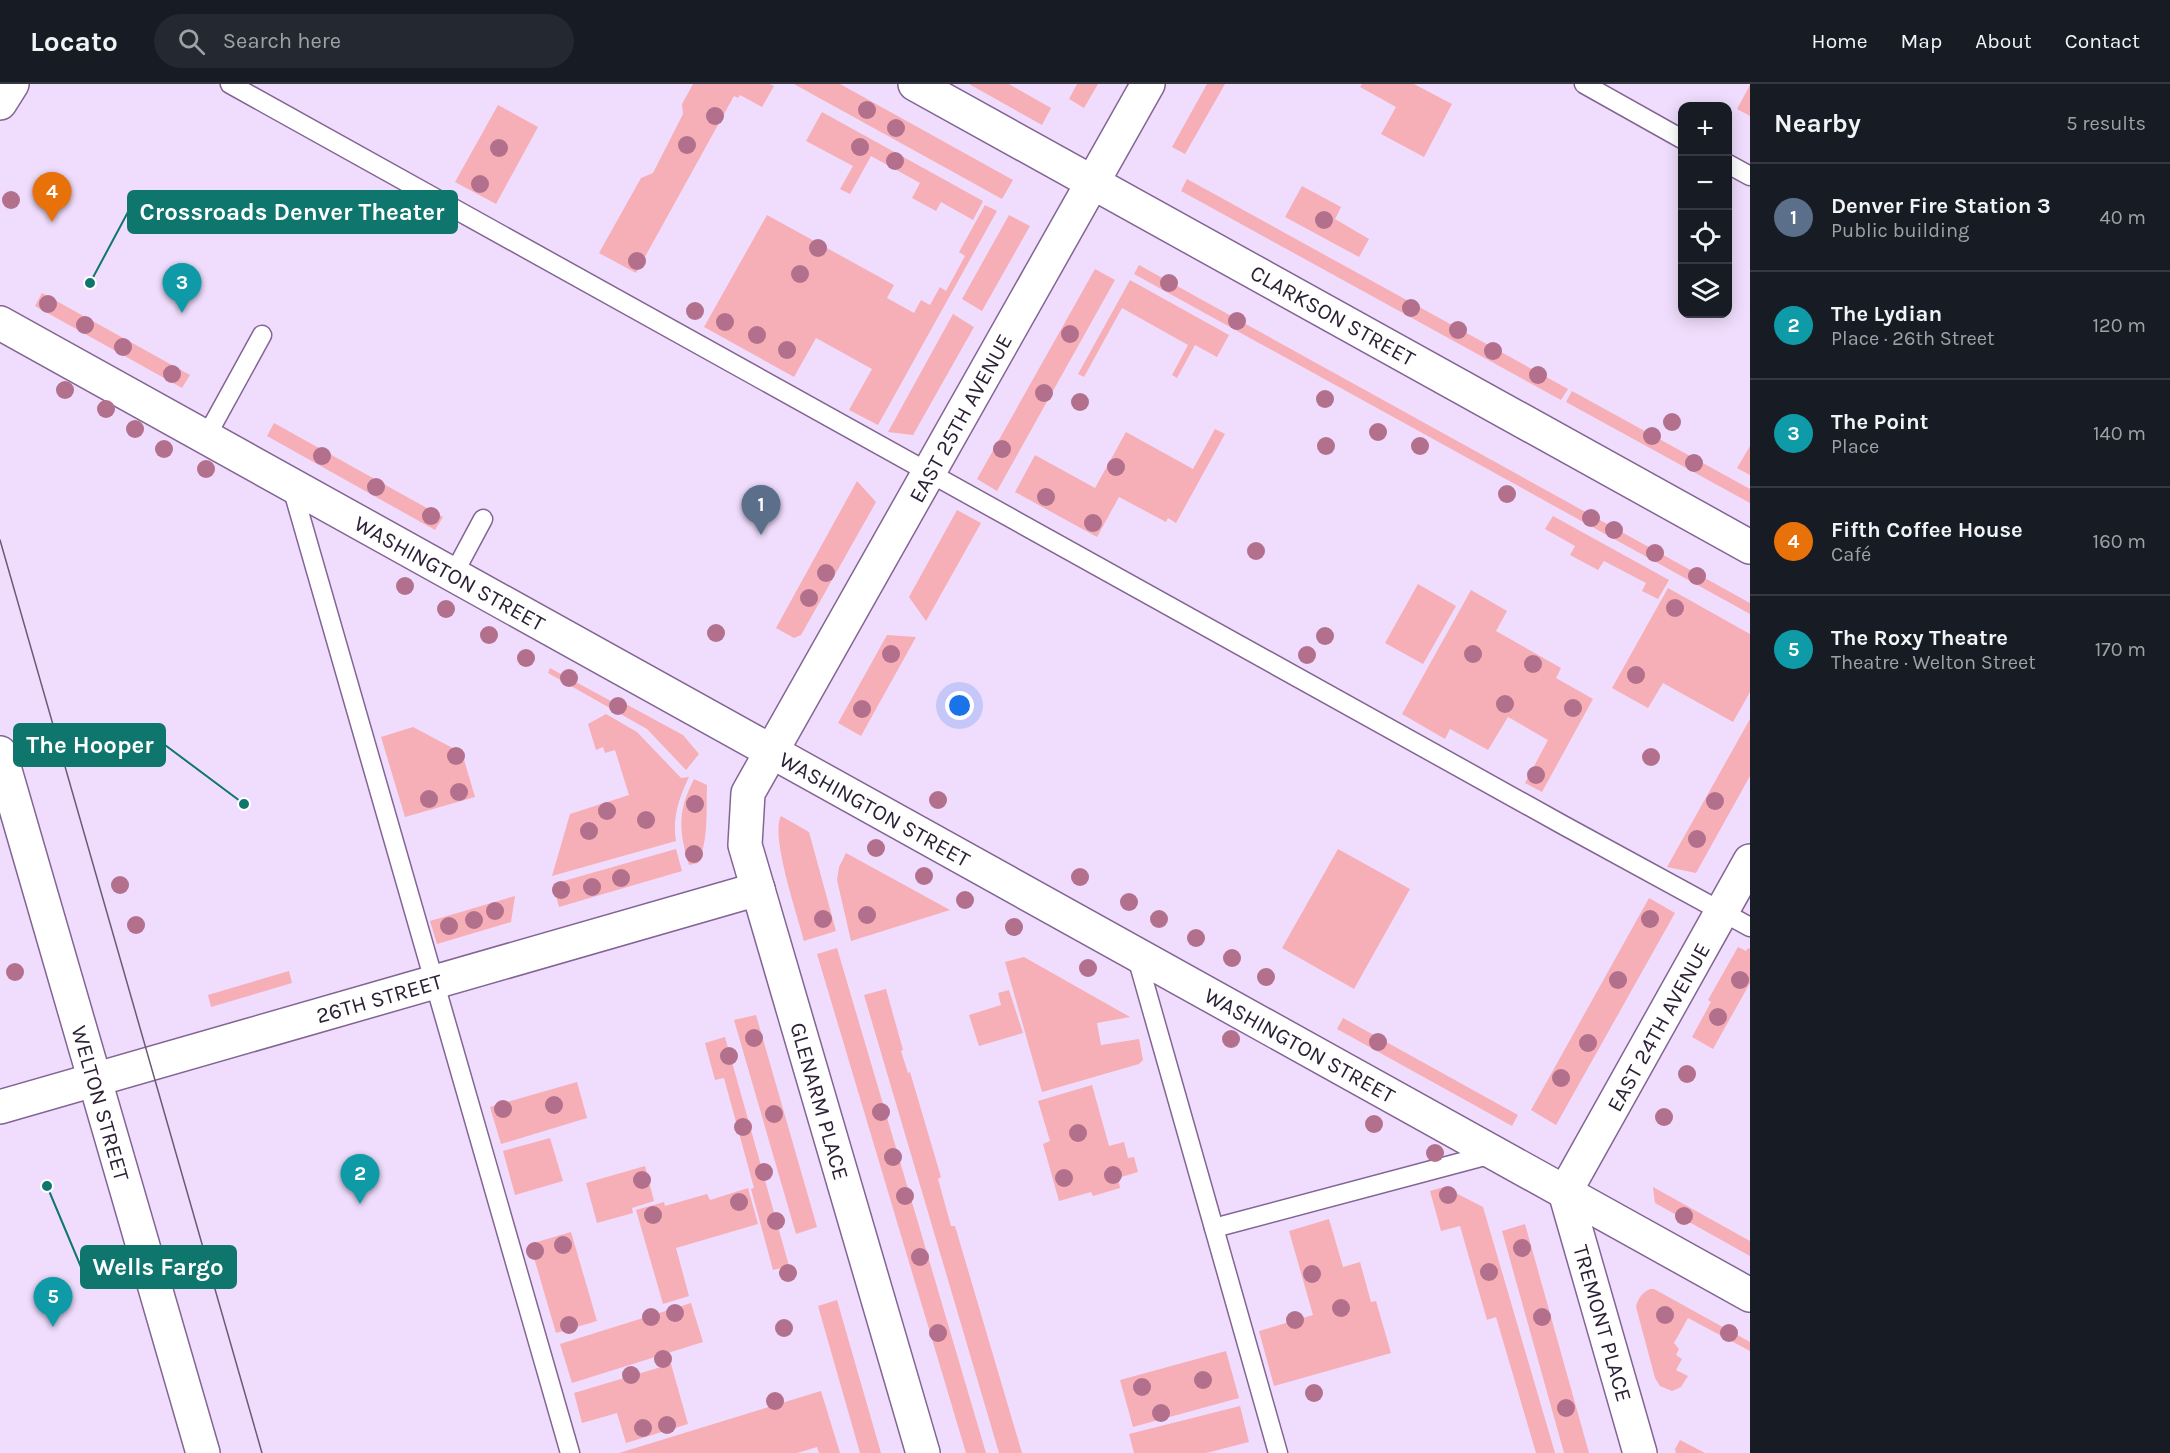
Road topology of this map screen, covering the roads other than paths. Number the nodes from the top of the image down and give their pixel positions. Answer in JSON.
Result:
{"nodes":[{"id":1,"x":230,"y":84,"type":"edge"},
{"id":2,"x":915,"y":84,"type":"edge"},
{"id":3,"x":1148,"y":84,"type":"edge"},
{"id":4,"x":1584,"y":84,"type":"edge"},
{"id":5,"x":1678,"y":136,"type":"edge"},
{"id":6,"x":1732,"y":166,"type":"edge"},
{"id":7,"x":1750,"y":176,"type":"edge"},
{"id":8,"x":1093,"y":182,"type":"junction"},
{"id":9,"x":0,"y":323,"type":"edge"},
{"id":10,"x":262,"y":335,"type":"dead end"},
{"id":11,"x":206,"y":437,"type":"junction"},
{"id":12,"x":929,"y":472,"type":"junction"},
{"id":13,"x":291,"y":484,"type":"junction"},
{"id":14,"x":483,"y":519,"type":"dead end"},
{"id":15,"x":1750,"y":547,"type":"edge"},
{"id":16,"x":453,"y":574,"type":"junction"},
{"id":17,"x":772,"y":751,"type":"junction"},
{"id":18,"x":0,"y":753,"type":"edge"},
{"id":19,"x":1750,"y":861,"type":"edge"},
{"id":20,"x":758,"y":889,"type":"junction"},
{"id":21,"x":1721,"y":913,"type":"junction"},
{"id":22,"x":1750,"y":927,"type":"edge"},
{"id":23,"x":1136,"y":954,"type":"junction"},
{"id":24,"x":434,"y":982,"type":"junction"},
{"id":25,"x":94,"y":1080,"type":"junction"},
{"id":26,"x":0,"y":1107,"type":"edge"},
{"id":27,"x":1496,"y":1153,"type":"junction"},
{"id":28,"x":1565,"y":1192,"type":"junction"},
{"id":29,"x":1214,"y":1228,"type":"junction"},
{"id":30,"x":1750,"y":1295,"type":"edge"},
{"id":31,"x":203,"y":1453,"type":"edge"},
{"id":32,"x":570,"y":1453,"type":"edge"},
{"id":33,"x":923,"y":1453,"type":"edge"},
{"id":34,"x":1278,"y":1453,"type":"edge"},
{"id":35,"x":1640,"y":1453,"type":"edge"}],
"edges":[{"from":1,"to":12,"type":"lane"},
{"from":2,"to":8,"type":"street","name":"CLARKSON STREET"},
{"from":3,"to":8,"type":"street","name":"EAST 25TH AVENUE"},
{"from":4,"to":5,"type":"lane"},
{"from":6,"to":7,"type":"lane"},
{"from":8,"to":12,"type":"street","name":"EAST 25TH AVENUE"},
{"from":8,"to":15,"type":"street","name":"CLARKSON STREET"},
{"from":9,"to":11,"type":"street","name":"WASHINGTON STREET"},
{"from":10,"to":11,"type":"lane"},
{"from":11,"to":13,"type":"street","name":"WASHINGTON STREET"},
{"from":12,"to":17,"type":"street","name":"EAST 25TH AVENUE"},
{"from":12,"to":21,"type":"lane"},
{"from":13,"to":16,"type":"street","name":"WASHINGTON STREET"},
{"from":13,"to":24,"type":"lane"},
{"from":14,"to":16,"type":"lane"},
{"from":16,"to":17,"type":"street","name":"WASHINGTON STREET"},
{"from":17,"to":20,"type":"street","name":"GLENARM PLACE"},
{"from":17,"to":23,"type":"street","name":"WASHINGTON STREET"},
{"from":18,"to":25,"type":"street","name":"WELTON STREET"},
{"from":19,"to":21,"type":"street","name":"EAST 24TH AVENUE"},
{"from":20,"to":24,"type":"street","name":"26TH STREET"},
{"from":20,"to":33,"type":"street","name":"GLENARM PLACE"},
{"from":21,"to":22,"type":"lane"},
{"from":21,"to":28,"type":"street","name":"EAST 24TH AVENUE"},
{"from":23,"to":27,"type":"street","name":"WASHINGTON STREET"},
{"from":23,"to":29,"type":"lane"},
{"from":24,"to":25,"type":"street","name":"26TH STREET"},
{"from":24,"to":32,"type":"lane"},
{"from":25,"to":26,"type":"street","name":"26TH STREET"},
{"from":25,"to":31,"type":"street","name":"WELTON STREET"},
{"from":27,"to":28,"type":"street","name":"WASHINGTON STREET"},
{"from":27,"to":29,"type":"lane"},
{"from":28,"to":30,"type":"street","name":"WASHINGTON STREET"},
{"from":28,"to":35,"type":"street","name":"TREMONT PLACE"},
{"from":29,"to":34,"type":"lane"}]}
